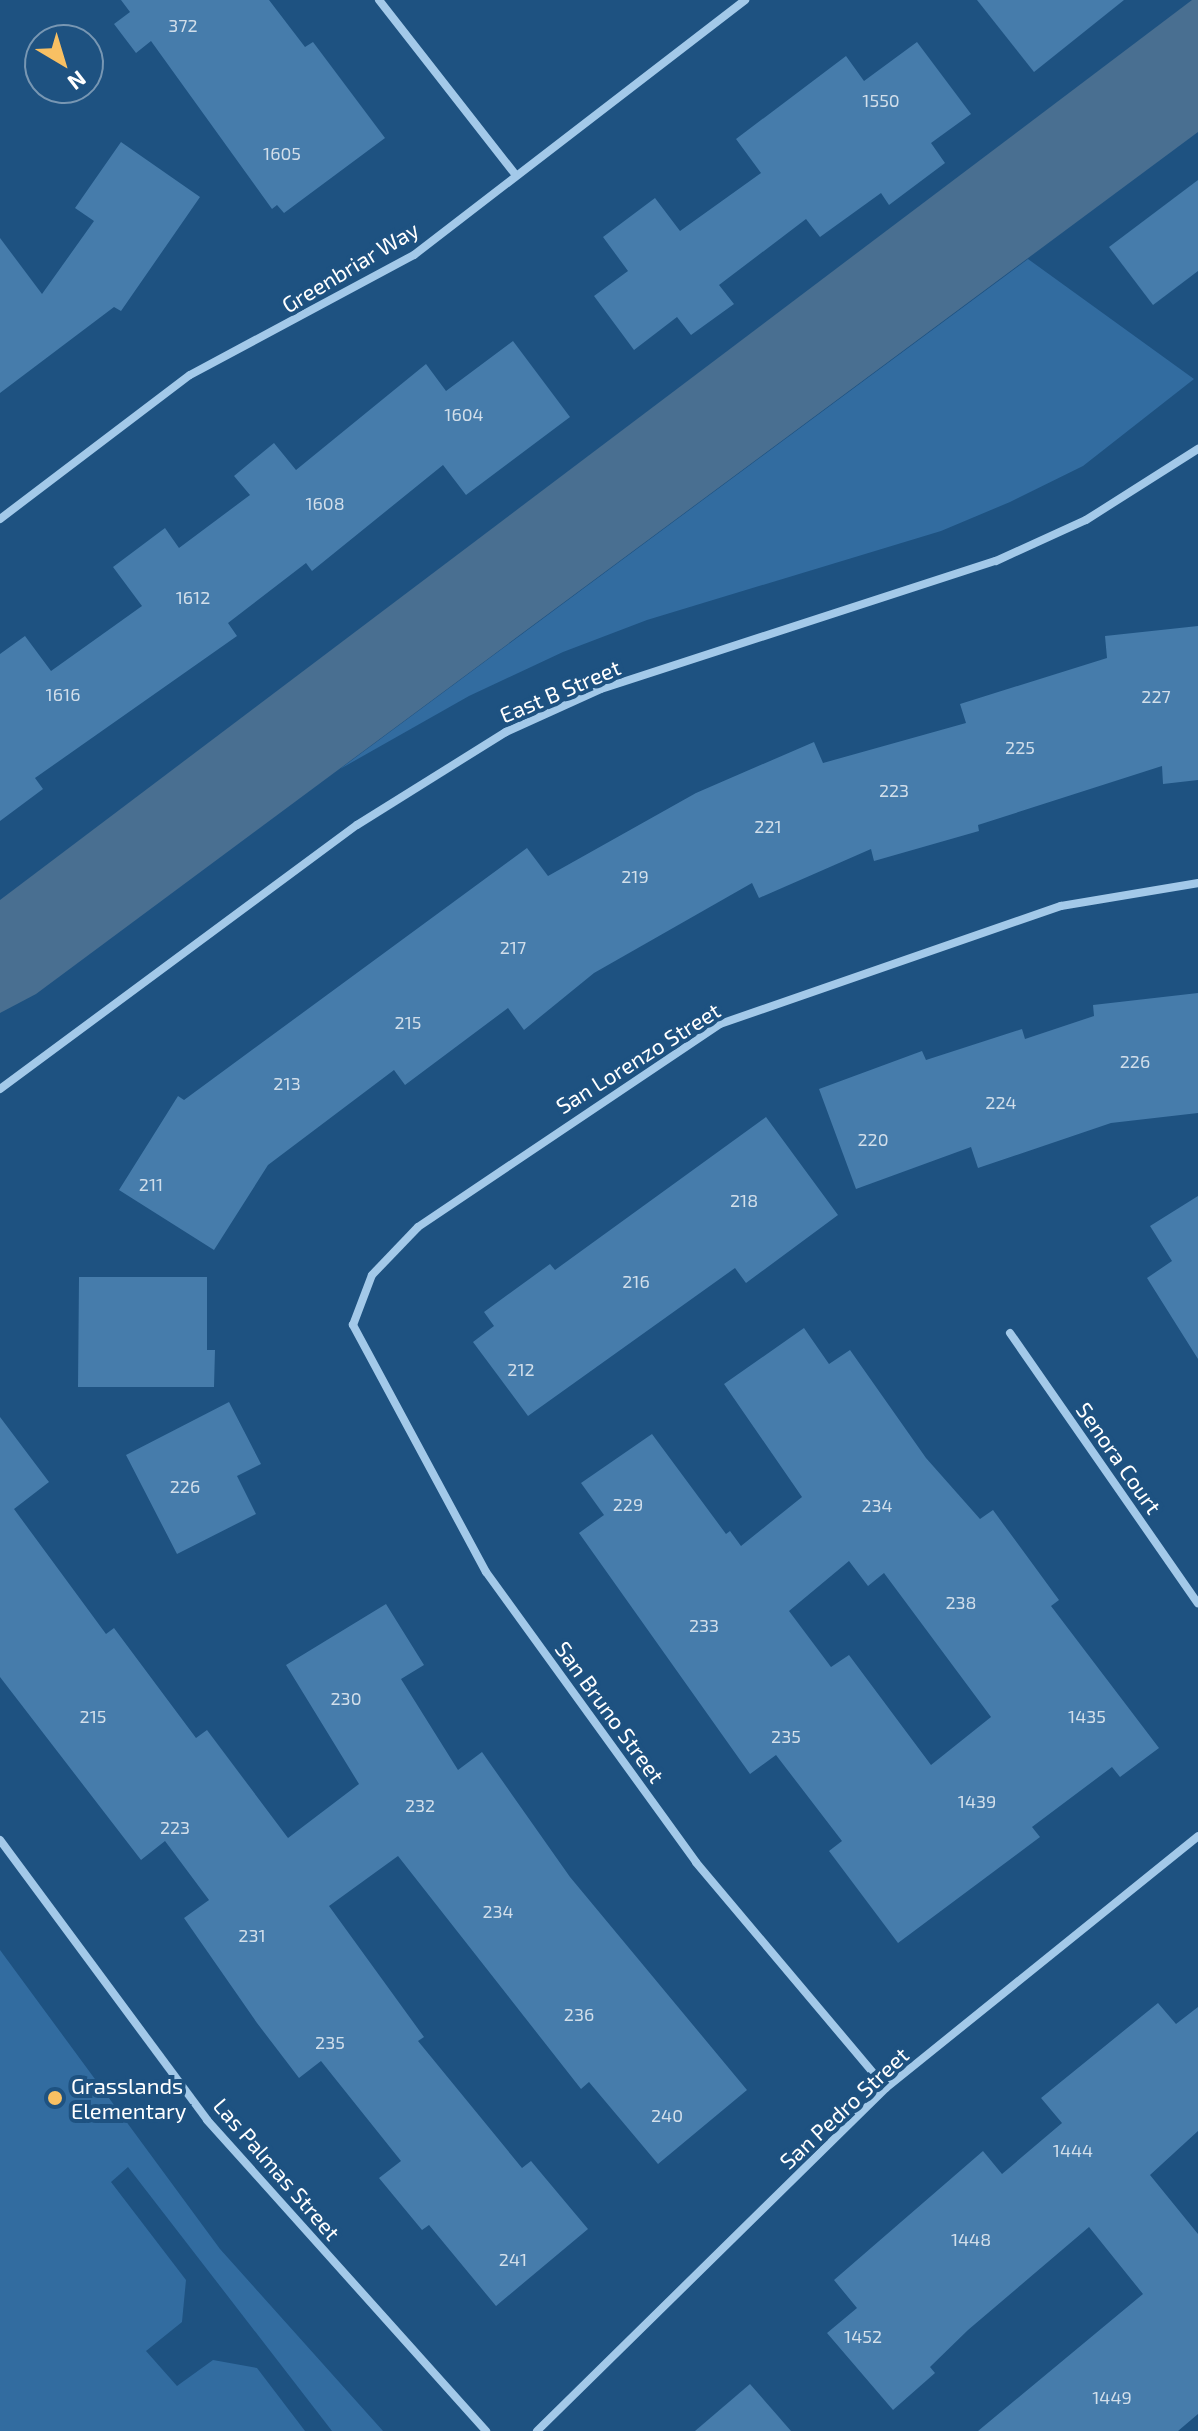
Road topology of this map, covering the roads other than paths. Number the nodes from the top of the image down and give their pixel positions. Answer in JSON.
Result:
{"nodes":[{"id":1,"x":379,"y":0,"type":"edge"},
{"id":2,"x":745,"y":0,"type":"edge"},
{"id":3,"x":514,"y":173,"type":"junction"},
{"id":4,"x":1198,"y":449,"type":"edge"},
{"id":5,"x":0,"y":519,"type":"edge"},
{"id":6,"x":1198,"y":883,"type":"edge"},
{"id":7,"x":0,"y":1089,"type":"edge"},
{"id":8,"x":353,"y":1325,"type":"joint"},
{"id":9,"x":1010,"y":1333,"type":"dead end"},
{"id":10,"x":1198,"y":1603,"type":"edge"},
{"id":11,"x":1198,"y":1836,"type":"edge"},
{"id":12,"x":0,"y":1840,"type":"edge"},
{"id":13,"x":886,"y":2088,"type":"junction"},
{"id":14,"x":486,"y":2431,"type":"edge"},
{"id":15,"x":537,"y":2431,"type":"edge"}],
"edges":[{"from":1,"to":3,"type":"street"},
{"from":2,"to":3,"type":"street","name":"Greenbriar Way"},
{"from":3,"to":5,"type":"street","name":"Greenbriar Way"},
{"from":4,"to":7,"type":"street","name":"East B Street"},
{"from":6,"to":8,"type":"street","name":"San Lorenzo Street"},
{"from":8,"to":13,"type":"street","name":"San Bruno Street"},
{"from":9,"to":10,"type":"street","name":"Senora Court"},
{"from":11,"to":13,"type":"street","name":"San Pedro Street"},
{"from":12,"to":14,"type":"street","name":"Las Palmas Street"},
{"from":13,"to":15,"type":"street","name":"San Pedro Street"}]}
